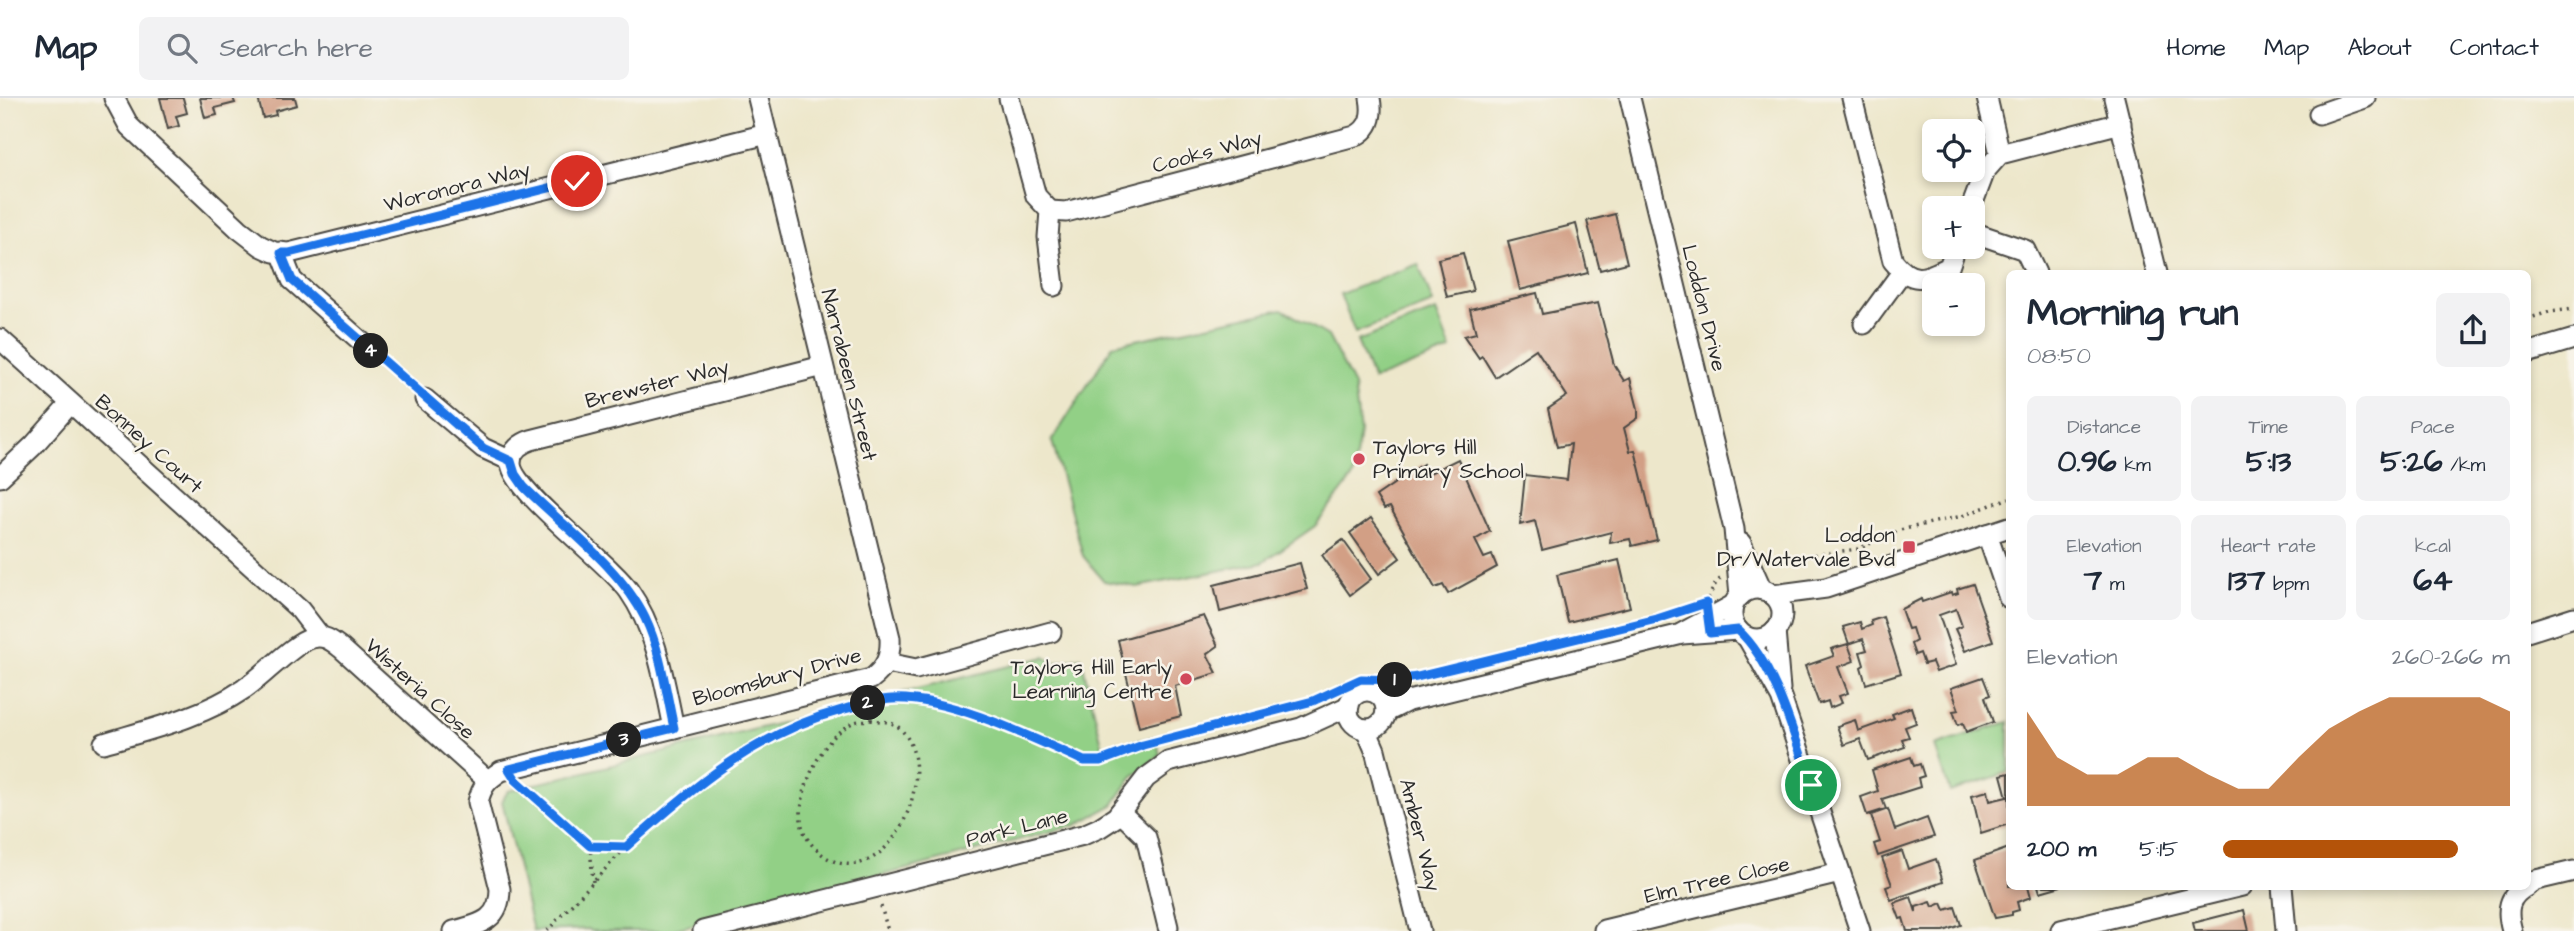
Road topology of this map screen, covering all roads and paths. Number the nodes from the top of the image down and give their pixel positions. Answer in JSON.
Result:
{"nodes":[{"id":1,"x":114,"y":98,"type":"edge"},
{"id":2,"x":758,"y":98,"type":"edge"},
{"id":3,"x":1009,"y":98,"type":"edge"},
{"id":4,"x":1370,"y":98,"type":"edge"},
{"id":5,"x":1630,"y":98,"type":"edge"},
{"id":6,"x":1852,"y":98,"type":"edge"},
{"id":7,"x":1987,"y":98,"type":"edge"},
{"id":8,"x":2115,"y":98,"type":"edge"},
{"id":9,"x":2365,"y":98,"type":"edge"},
{"id":10,"x":2319,"y":114,"type":"dead end"},
{"id":11,"x":2121,"y":123,"type":"junction"},
{"id":12,"x":767,"y":134,"type":"junction"},
{"id":13,"x":2000,"y":154,"type":"junction"},
{"id":14,"x":1976,"y":196,"type":"edge"},
{"id":15,"x":1050,"y":211,"type":"junction"},
{"id":16,"x":1985,"y":236,"type":"edge"},
{"id":17,"x":281,"y":253,"type":"junction"},
{"id":18,"x":1951,"y":259,"type":"edge"},
{"id":19,"x":2035,"y":270,"type":"edge"},
{"id":20,"x":2156,"y":270,"type":"edge"},
{"id":21,"x":1902,"y":272,"type":"junction"},
{"id":22,"x":1054,"y":286,"type":"dead end"},
{"id":23,"x":2574,"y":309,"type":"edge"},
{"id":24,"x":2531,"y":318,"type":"edge"},
{"id":25,"x":1864,"y":324,"type":"dead end"},
{"id":26,"x":2574,"y":339,"type":"edge"},
{"id":27,"x":1,"y":340,"type":"edge"},
{"id":28,"x":372,"y":351,"type":"joint"},
{"id":29,"x":2531,"y":352,"type":"edge"},
{"id":30,"x":823,"y":366,"type":"junction"},
{"id":31,"x":425,"y":399,"type":"joint"},
{"id":32,"x":70,"y":404,"type":"junction"},
{"id":33,"x":511,"y":461,"type":"junction"},
{"id":34,"x":0,"y":477,"type":"edge"},
{"id":35,"x":2006,"y":499,"type":"edge"},
{"id":36,"x":197,"y":517,"type":"joint"},
{"id":37,"x":2006,"y":528,"type":"edge"},
{"id":38,"x":1734,"y":529,"type":"junction"},
{"id":39,"x":1987,"y":534,"type":"junction"},
{"id":40,"x":1783,"y":558,"type":"dead end"},
{"id":41,"x":1826,"y":588,"type":"junction"},
{"id":42,"x":2006,"y":589,"type":"edge"},
{"id":43,"x":1768,"y":592,"type":"junction"},
{"id":44,"x":1737,"y":601,"type":"junction"},
{"id":45,"x":1682,"y":611,"type":"dead end"},
{"id":46,"x":2574,"y":617,"type":"edge"},
{"id":47,"x":1778,"y":623,"type":"junction"},
{"id":48,"x":2531,"y":631,"type":"edge"},
{"id":49,"x":1051,"y":632,"type":"dead end"},
{"id":50,"x":1682,"y":634,"type":"junction"},
{"id":51,"x":1743,"y":634,"type":"junction"},
{"id":52,"x":320,"y":636,"type":"junction"},
{"id":53,"x":887,"y":663,"type":"junction"},
{"id":54,"x":1336,"y":691,"type":"dead end"},
{"id":55,"x":1781,"y":697,"type":"junction"},
{"id":56,"x":1313,"y":701,"type":"dead end"},
{"id":57,"x":867,"y":704,"type":"junction"},
{"id":58,"x":1369,"y":715,"type":"junction"},
{"id":59,"x":871,"y":720,"type":"junction"},
{"id":60,"x":674,"y":728,"type":"junction"},
{"id":61,"x":104,"y":743,"type":"dead end"},
{"id":62,"x":509,"y":769,"type":"junction"},
{"id":63,"x":487,"y":780,"type":"junction"},
{"id":64,"x":1120,"y":812,"type":"junction"},
{"id":65,"x":590,"y":846,"type":"junction"},
{"id":66,"x":626,"y":847,"type":"junction"},
{"id":67,"x":2574,"y":871,"type":"edge"},
{"id":68,"x":1840,"y":873,"type":"junction"},
{"id":69,"x":2531,"y":883,"type":"edge"},
{"id":70,"x":593,"y":884,"type":"junction"},
{"id":71,"x":2225,"y":890,"type":"edge"},
{"id":72,"x":2282,"y":890,"type":"edge"},
{"id":73,"x":2519,"y":890,"type":"edge"},
{"id":74,"x":881,"y":906,"type":"dead end"},
{"id":75,"x":1168,"y":927,"type":"dead end"},
{"id":76,"x":1604,"y":930,"type":"edge"},
{"id":77,"x":2060,"y":930,"type":"edge"},
{"id":78,"x":454,"y":931,"type":"edge"},
{"id":79,"x":547,"y":931,"type":"edge"},
{"id":80,"x":702,"y":931,"type":"edge"},
{"id":81,"x":888,"y":931,"type":"edge"},
{"id":82,"x":1420,"y":931,"type":"edge"},
{"id":83,"x":1860,"y":931,"type":"edge"},
{"id":84,"x":2286,"y":931,"type":"edge"},
{"id":85,"x":2512,"y":931,"type":"edge"}],
"edges":[{"from":1,"to":17,"type":"street"},
{"from":2,"to":12,"type":"street","name":"Narrabeen Street"},
{"from":3,"to":15,"type":"street"},
{"from":4,"to":15,"type":"street","name":"Cooks Way"},
{"from":5,"to":38,"type":"street","name":"Loddon Drive"},
{"from":6,"to":21,"type":"street"},
{"from":7,"to":13,"type":"street"},
{"from":8,"to":11,"type":"street"},
{"from":9,"to":10,"type":"street"},
{"from":11,"to":13,"type":"street"},
{"from":11,"to":20,"type":"street"},
{"from":12,"to":17,"type":"street","name":"Woronora Way"},
{"from":12,"to":30,"type":"street","name":"Narrabeen Street"},
{"from":13,"to":14,"type":"street"},
{"from":15,"to":22,"type":"street"},
{"from":16,"to":19,"type":"street"},
{"from":17,"to":28,"type":"street"},
{"from":18,"to":21,"type":"street"},
{"from":21,"to":25,"type":"street"},
{"from":23,"to":24,"type":"path"},
{"from":26,"to":29,"type":"street"},
{"from":27,"to":32,"type":"street","name":"Bonney Court"},
{"from":28,"to":31,"type":"path"},
{"from":30,"to":33,"type":"street","name":"Brewster Way"},
{"from":30,"to":53,"type":"street","name":"Narrabeen Street"},
{"from":31,"to":33,"type":"street"},
{"from":32,"to":34,"type":"street","name":"Bonney Court"},
{"from":32,"to":36,"type":"street","name":"Bonney Court"},
{"from":33,"to":60,"type":"street"},
{"from":35,"to":40,"type":"path"},
{"from":36,"to":52,"type":"street","name":"Wisteria Close"},
{"from":37,"to":39,"type":"street"},
{"from":38,"to":43,"type":"street","name":"Loddon Drive"},
{"from":38,"to":44,"type":"street","name":"Loddon Drive"},
{"from":39,"to":41,"type":"street"},
{"from":39,"to":42,"type":"street"},
{"from":41,"to":43,"type":"street"},
{"from":41,"to":47,"type":"street"},
{"from":43,"to":44,"type":"street"},
{"from":43,"to":47,"type":"street"},
{"from":44,"to":50,"type":"street","name":"Park Lane"},
{"from":44,"to":51,"type":"street"},
{"from":45,"to":54,"type":"path"},
{"from":46,"to":48,"type":"street"},
{"from":47,"to":51,"type":"street"},
{"from":47,"to":55,"type":"street"},
{"from":49,"to":53,"type":"street","name":"Bloomsbury Drive"},
{"from":50,"to":51,"type":"street","name":"Park Lane"},
{"from":50,"to":58,"type":"street","name":"Park Lane"},
{"from":51,"to":55,"type":"street"},
{"from":52,"to":61,"type":"street"},
{"from":52,"to":63,"type":"street","name":"Wisteria Close"},
{"from":53,"to":60,"type":"street","name":"Bloomsbury Drive"},
{"from":55,"to":68,"type":"street"},
{"from":56,"to":57,"type":"path"},
{"from":57,"to":59,"type":"path"},
{"from":57,"to":66,"type":"path"},
{"from":58,"to":64,"type":"street","name":"Park Lane"},
{"from":58,"to":82,"type":"street","name":"Amber Way"},
{"from":59,"to":59,"type":"path"},
{"from":60,"to":62,"type":"street","name":"Bloomsbury Drive"},
{"from":62,"to":63,"type":"street","name":"Bloomsbury Drive"},
{"from":62,"to":65,"type":"path"},
{"from":63,"to":78,"type":"street"},
{"from":64,"to":75,"type":"street"},
{"from":64,"to":80,"type":"street","name":"Park Lane"},
{"from":65,"to":66,"type":"path"},
{"from":65,"to":70,"type":"path"},
{"from":66,"to":70,"type":"path"},
{"from":67,"to":69,"type":"street"},
{"from":68,"to":76,"type":"street","name":"Elm Tree Close"},
{"from":68,"to":83,"type":"street"},
{"from":70,"to":79,"type":"path"},
{"from":71,"to":77,"type":"street"},
{"from":72,"to":84,"type":"street"},
{"from":73,"to":85,"type":"street"},
{"from":74,"to":81,"type":"path"}]}
